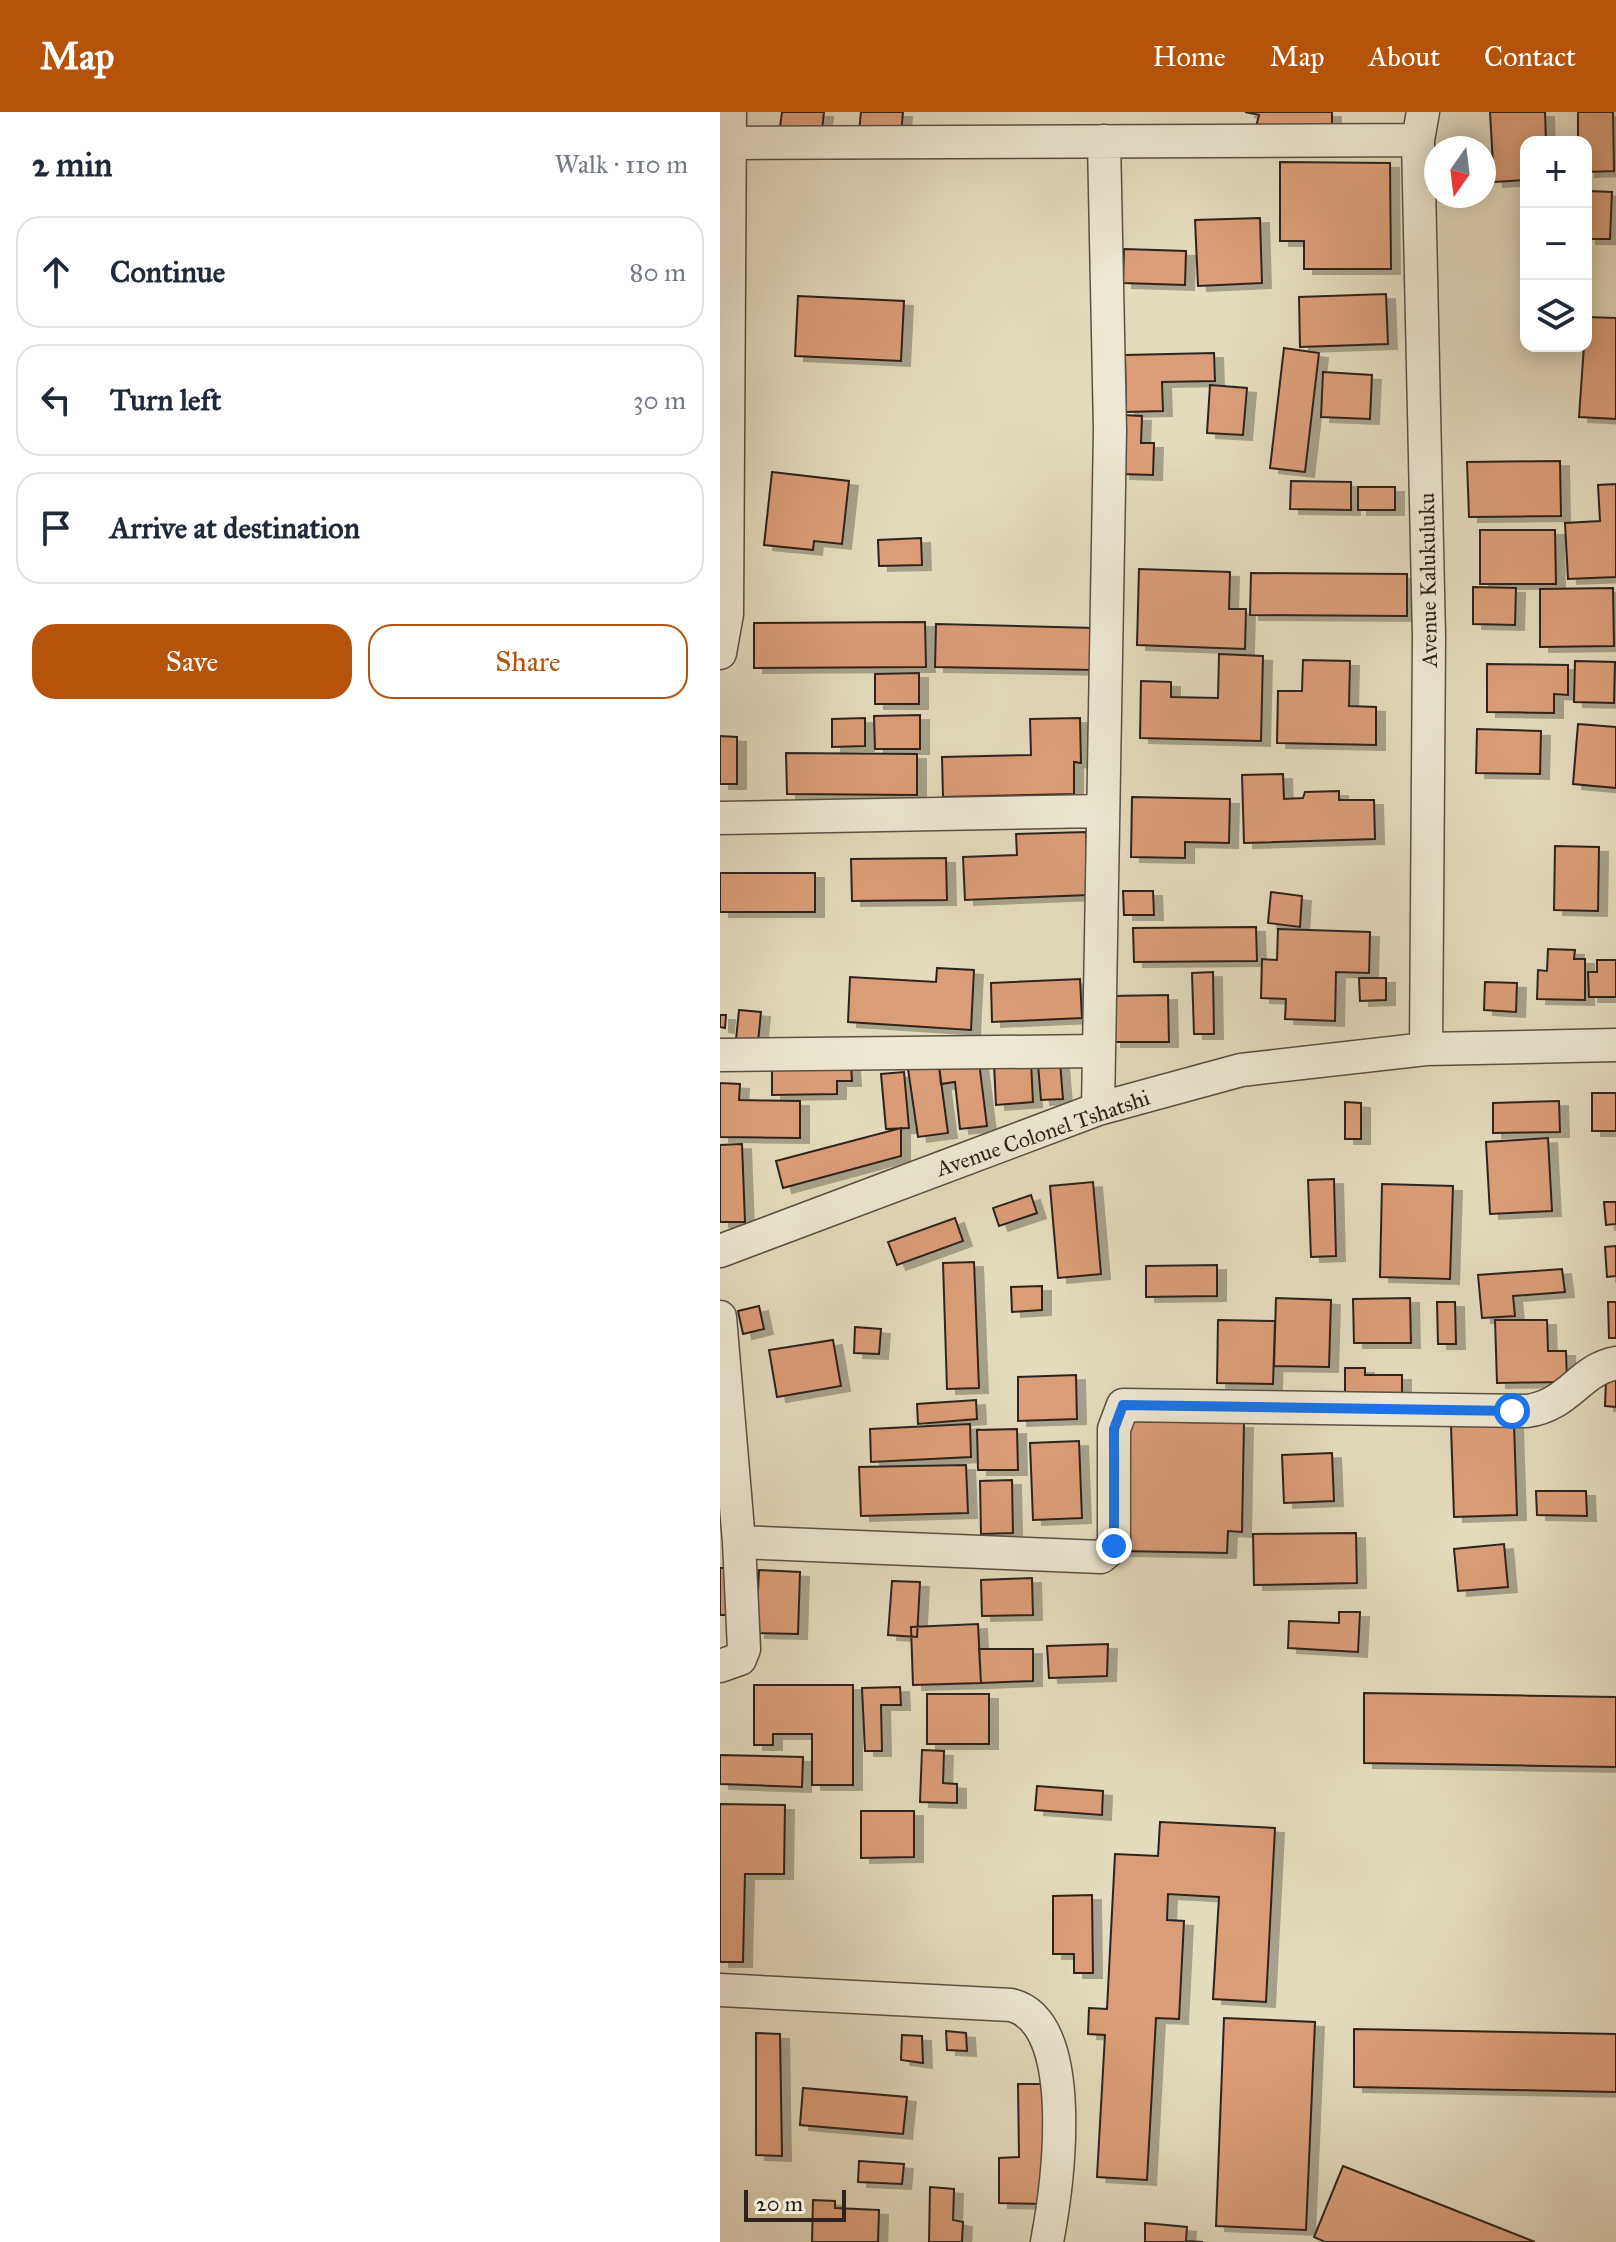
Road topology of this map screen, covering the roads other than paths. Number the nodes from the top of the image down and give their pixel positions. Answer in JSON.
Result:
{"nodes":[{"id":1,"x":1421,"y":126,"type":"edge"},
{"id":2,"x":730,"y":128,"type":"edge"},
{"id":3,"x":1104,"y":141,"type":"junction"},
{"id":4,"x":720,"y":653,"type":"edge"},
{"id":5,"x":1101,"y":811,"type":"junction"},
{"id":6,"x":720,"y":818,"type":"edge"},
{"id":7,"x":1616,"y":1045,"type":"edge"},
{"id":8,"x":1426,"y":1049,"type":"junction"},
{"id":9,"x":1099,"y":1051,"type":"junction"},
{"id":10,"x":720,"y":1055,"type":"edge"},
{"id":11,"x":1098,"y":1109,"type":"junction"},
{"id":12,"x":720,"y":1251,"type":"edge"},
{"id":13,"x":720,"y":1317,"type":"edge"},
{"id":14,"x":1616,"y":1363,"type":"edge"},
{"id":15,"x":739,"y":1542,"type":"junction"},
{"id":16,"x":720,"y":1666,"type":"edge"},
{"id":17,"x":720,"y":1990,"type":"edge"},
{"id":18,"x":1047,"y":2242,"type":"edge"}],
"edges":[{"from":1,"to":3,"type":"street"},
{"from":1,"to":8,"type":"street","name":"Avenue Kalukuluku"},
{"from":2,"to":3,"type":"street"},
{"from":2,"to":4,"type":"street"},
{"from":3,"to":5,"type":"street"},
{"from":5,"to":6,"type":"street"},
{"from":5,"to":9,"type":"street"},
{"from":7,"to":8,"type":"street","name":"Avenue Colonel Tshatshi"},
{"from":8,"to":11,"type":"street","name":"Avenue Colonel Tshatshi"},
{"from":9,"to":10,"type":"street"},
{"from":9,"to":11,"type":"street"},
{"from":11,"to":12,"type":"street","name":"Avenue Colonel Tshatshi"},
{"from":13,"to":15,"type":"street"},
{"from":14,"to":15,"type":"street"},
{"from":15,"to":16,"type":"street"},
{"from":17,"to":18,"type":"street"}]}
